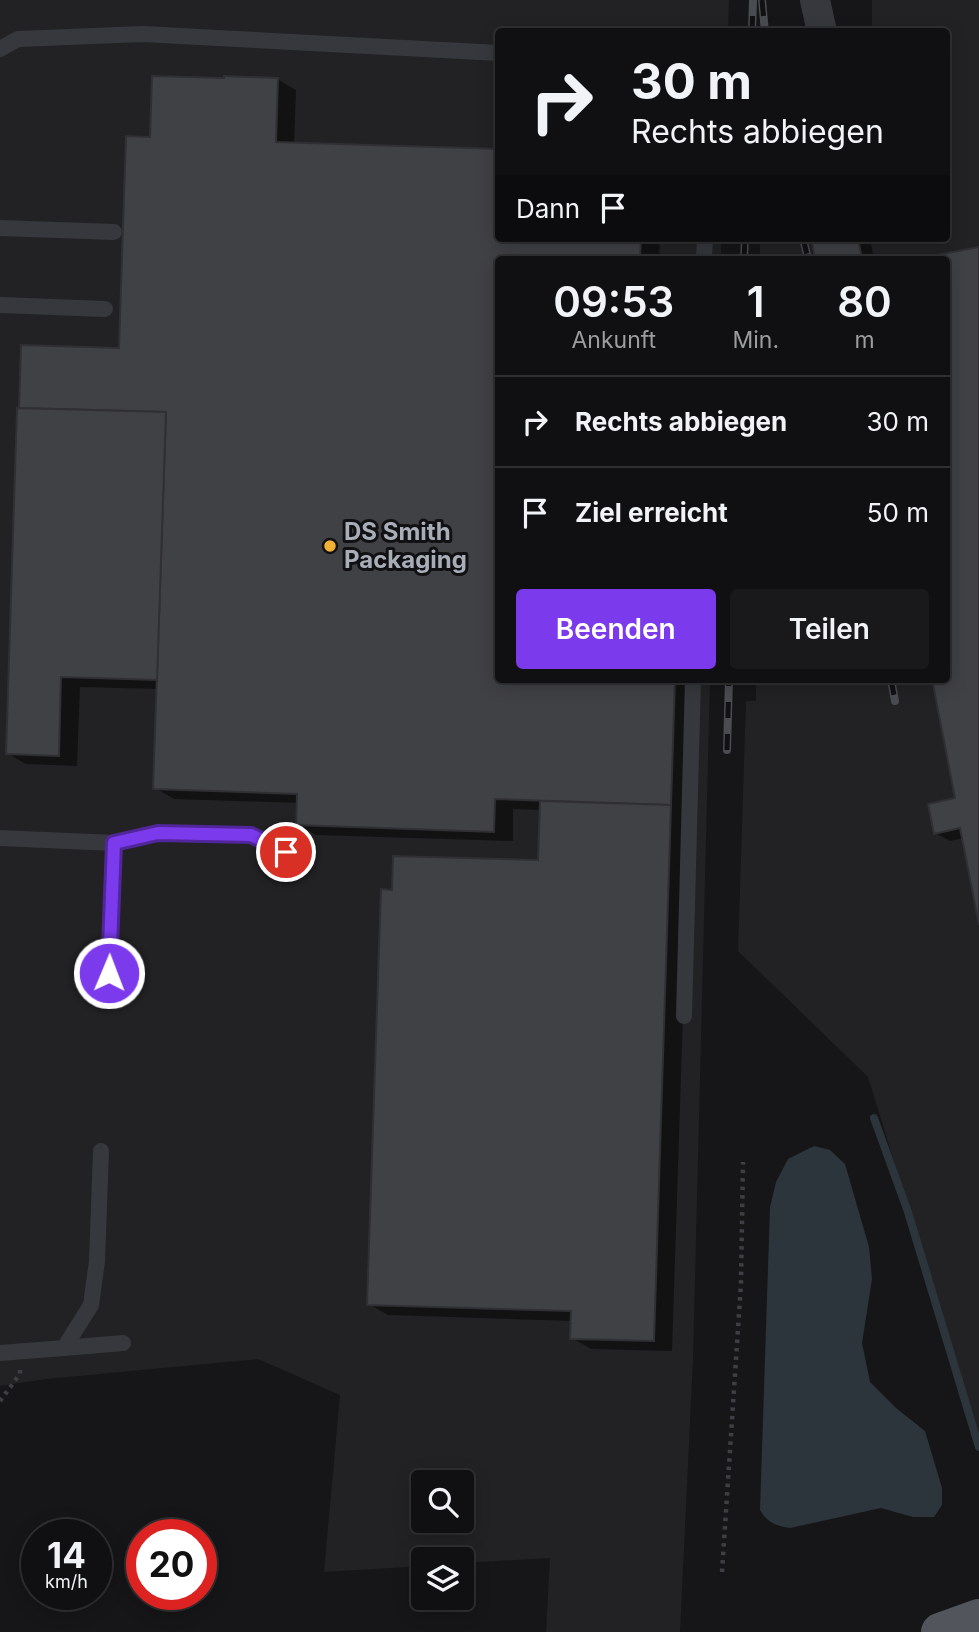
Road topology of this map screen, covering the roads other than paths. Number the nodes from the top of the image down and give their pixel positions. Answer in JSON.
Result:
{"nodes":[{"id":1,"x":815,"y":0,"type":"edge"},
{"id":2,"x":821,"y":28,"type":"edge"},
{"id":3,"x":0,"y":49,"type":"edge"},
{"id":4,"x":495,"y":53,"type":"edge"},
{"id":5,"x":0,"y":228,"type":"edge"},
{"id":6,"x":114,"y":232,"type":"dead end"},
{"id":7,"x":0,"y":305,"type":"edge"},
{"id":8,"x":105,"y":309,"type":"dead end"},
{"id":9,"x":693,"y":683,"type":"edge"},
{"id":10,"x":0,"y":838,"type":"edge"},
{"id":11,"x":114,"y":843,"type":"junction"},
{"id":12,"x":300,"y":859,"type":"dead end"},
{"id":13,"x":109,"y":973,"type":"dead end"},
{"id":14,"x":684,"y":1016,"type":"dead end"},
{"id":15,"x":101,"y":1151,"type":"dead end"},
{"id":16,"x":123,"y":1343,"type":"dead end"},
{"id":17,"x":64,"y":1348,"type":"junction"},
{"id":18,"x":0,"y":1353,"type":"edge"},
{"id":19,"x":979,"y":1618,"type":"edge"},
{"id":20,"x":940,"y":1632,"type":"edge"}],
"edges":[{"from":1,"to":2,"type":"street"},
{"from":3,"to":4,"type":"lane"},
{"from":5,"to":6,"type":"lane"},
{"from":7,"to":8,"type":"lane"},
{"from":9,"to":14,"type":"lane"},
{"from":10,"to":11,"type":"lane"},
{"from":11,"to":12,"type":"lane"},
{"from":11,"to":13,"type":"lane"},
{"from":15,"to":17,"type":"lane"},
{"from":16,"to":17,"type":"lane"},
{"from":17,"to":18,"type":"lane"},
{"from":19,"to":20,"type":"main road"}]}
